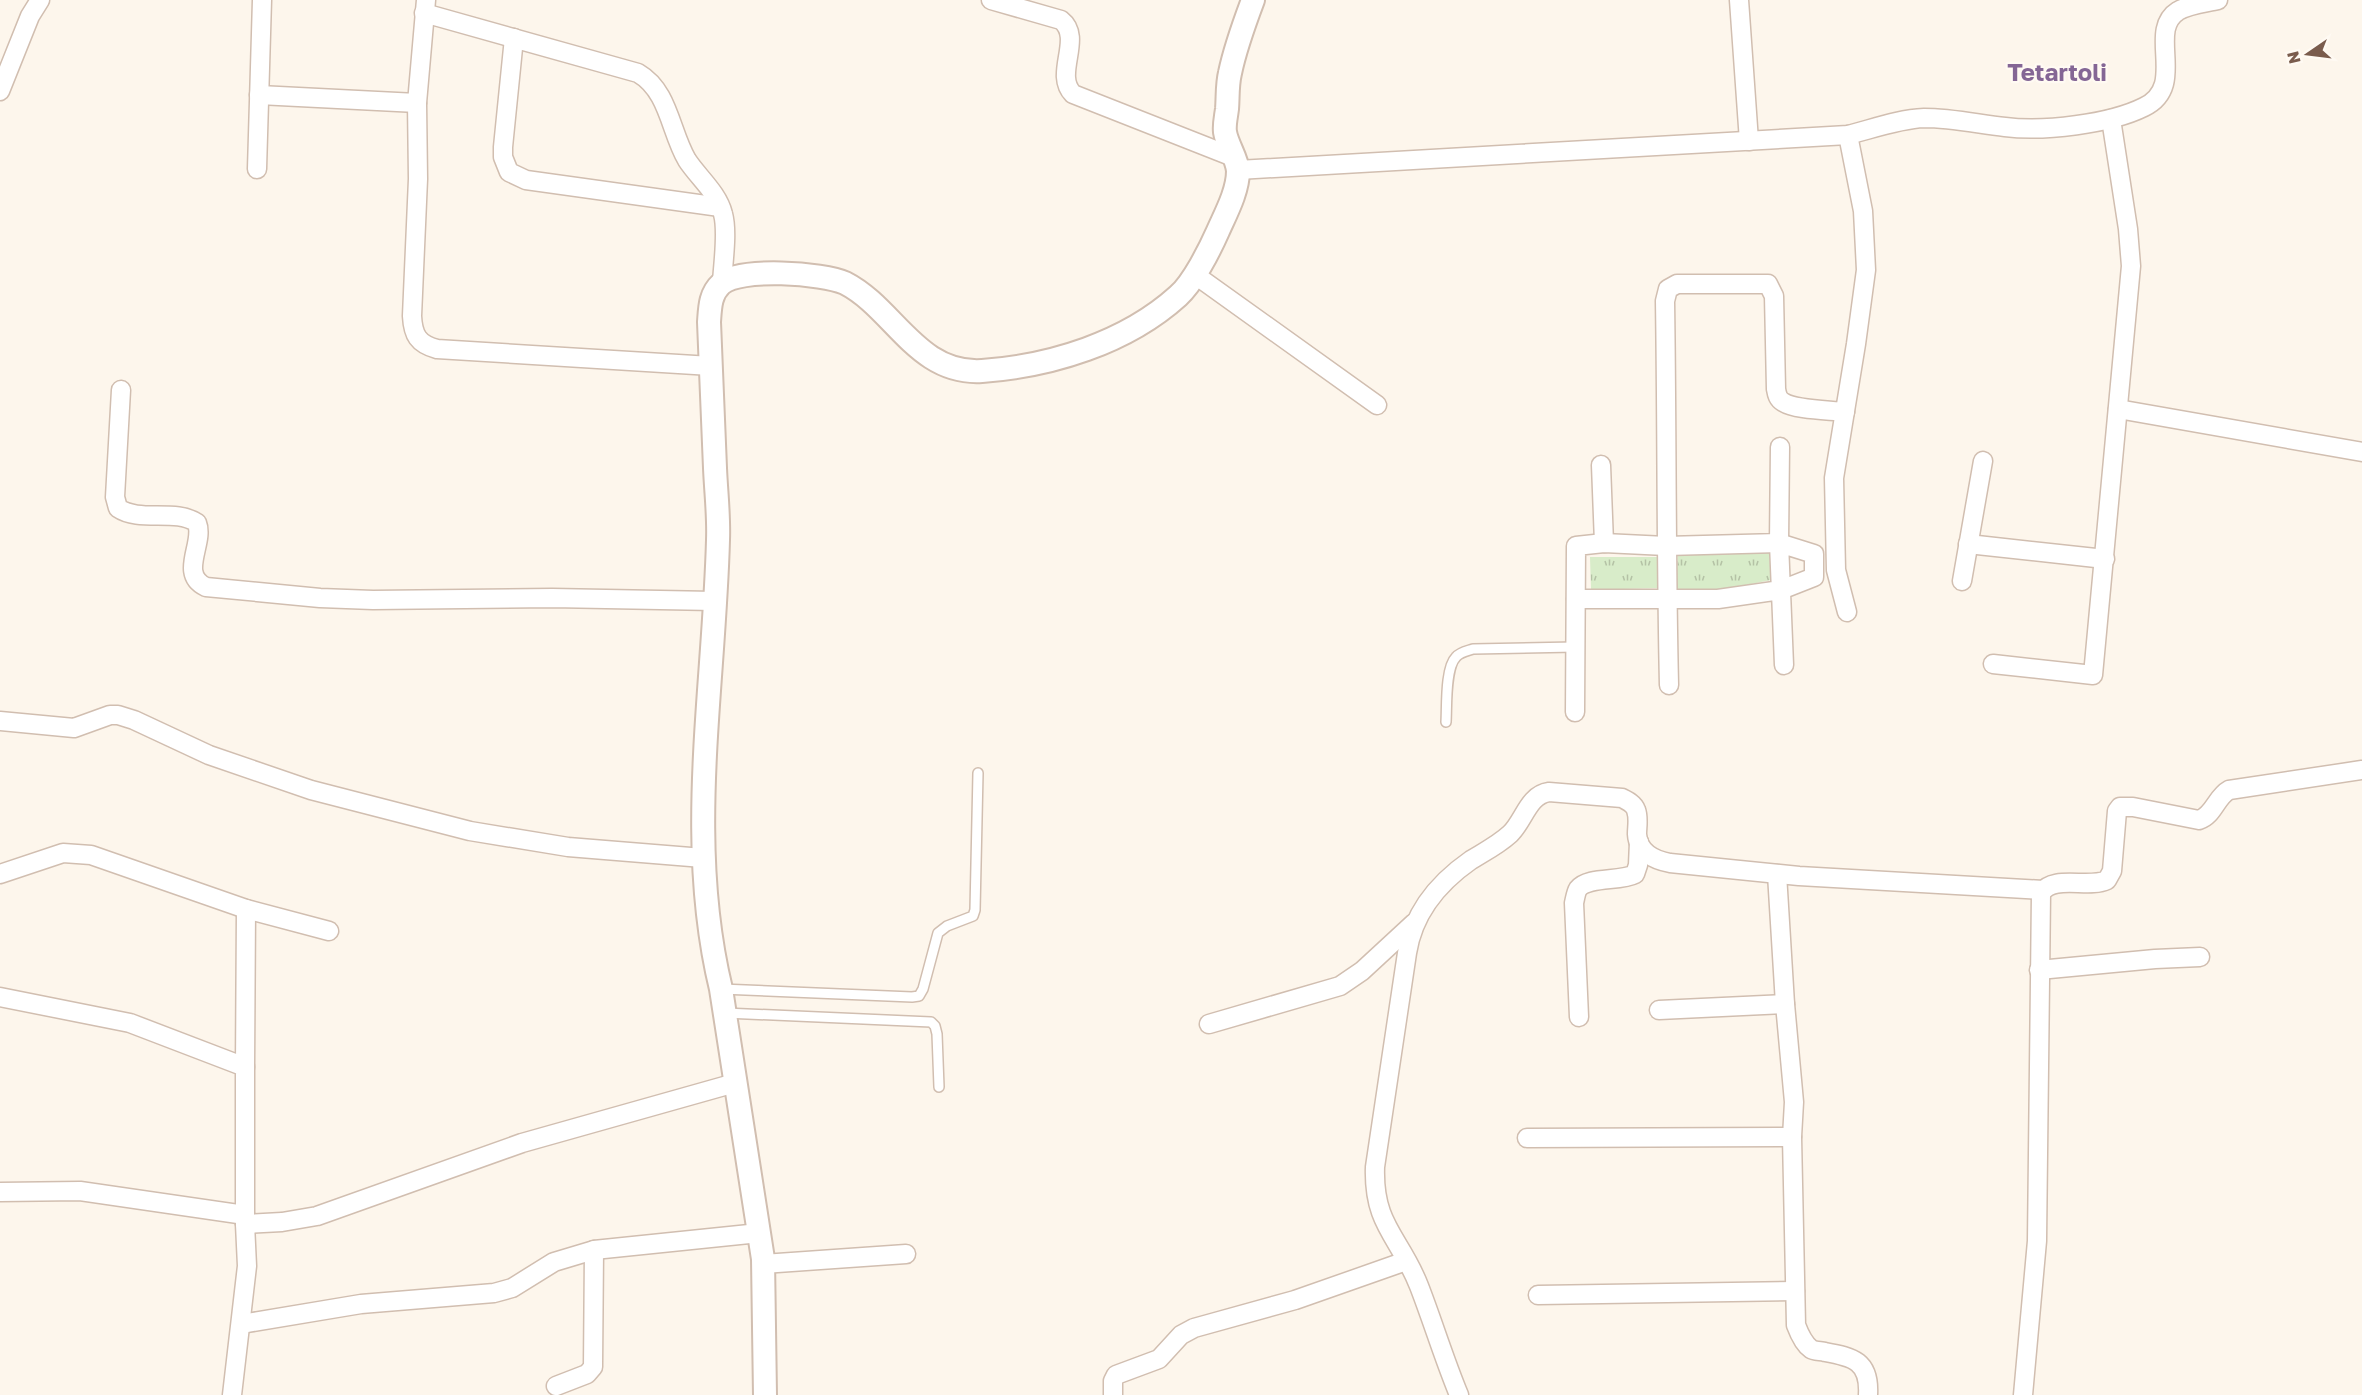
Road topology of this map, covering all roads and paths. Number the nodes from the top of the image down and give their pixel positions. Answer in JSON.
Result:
{"nodes":[{"id":1,"x":40,"y":0,"type":"edge"},
{"id":2,"x":262,"y":0,"type":"edge"},
{"id":3,"x":991,"y":0,"type":"edge"},
{"id":4,"x":1253,"y":0,"type":"edge"},
{"id":5,"x":1738,"y":0,"type":"edge"},
{"id":6,"x":2218,"y":0,"type":"edge"},
{"id":7,"x":425,"y":7,"type":"edge"},
{"id":8,"x":514,"y":38,"type":"junction"},
{"id":9,"x":1,"y":87,"type":"edge"},
{"id":10,"x":259,"y":95,"type":"junction"},
{"id":11,"x":417,"y":103,"type":"junction"},
{"id":12,"x":2111,"y":119,"type":"junction"},
{"id":13,"x":1848,"y":135,"type":"junction"},
{"id":14,"x":1749,"y":141,"type":"junction"},
{"id":15,"x":1235,"y":163,"type":"junction"},
{"id":16,"x":256,"y":169,"type":"dead end"},
{"id":17,"x":720,"y":207,"type":"junction"},
{"id":18,"x":1194,"y":274,"type":"junction"},
{"id":19,"x":722,"y":283,"type":"junction"},
{"id":20,"x":711,"y":366,"type":"junction"},
{"id":21,"x":120,"y":390,"type":"dead end"},
{"id":22,"x":1377,"y":405,"type":"dead end"},
{"id":23,"x":2118,"y":409,"type":"junction"},
{"id":24,"x":1845,"y":412,"type":"junction"},
{"id":25,"x":1780,"y":447,"type":"dead end"},
{"id":26,"x":2362,"y":452,"type":"edge"},
{"id":27,"x":1983,"y":460,"type":"dead end"},
{"id":28,"x":1601,"y":465,"type":"dead end"},
{"id":29,"x":1604,"y":543,"type":"junction"},
{"id":30,"x":1779,"y":543,"type":"junction"},
{"id":31,"x":1968,"y":544,"type":"junction"},
{"id":32,"x":1666,"y":546,"type":"junction"},
{"id":33,"x":2105,"y":559,"type":"junction"},
{"id":34,"x":1814,"y":569,"type":"junction"},
{"id":35,"x":1836,"y":570,"type":"junction"},
{"id":36,"x":1962,"y":581,"type":"dead end"},
{"id":37,"x":1781,"y":590,"type":"junction"},
{"id":38,"x":1667,"y":598,"type":"junction"},
{"id":39,"x":1576,"y":599,"type":"junction"},
{"id":40,"x":714,"y":601,"type":"junction"},
{"id":41,"x":1847,"y":612,"type":"dead end"},
{"id":42,"x":1575,"y":647,"type":"junction"},
{"id":43,"x":1993,"y":664,"type":"dead end"},
{"id":44,"x":1784,"y":665,"type":"dead end"},
{"id":45,"x":1669,"y":685,"type":"dead end"},
{"id":46,"x":1575,"y":712,"type":"dead end"},
{"id":47,"x":0,"y":721,"type":"edge"},
{"id":48,"x":1446,"y":722,"type":"dead end"},
{"id":49,"x":2362,"y":770,"type":"edge"},
{"id":50,"x":978,"y":773,"type":"dead end"},
{"id":51,"x":1639,"y":842,"type":"junction"},
{"id":52,"x":703,"y":858,"type":"junction"},
{"id":53,"x":0,"y":874,"type":"edge"},
{"id":54,"x":1777,"y":874,"type":"junction"},
{"id":55,"x":2043,"y":890,"type":"junction"},
{"id":56,"x":246,"y":909,"type":"junction"},
{"id":57,"x":1414,"y":923,"type":"junction"},
{"id":58,"x":329,"y":931,"type":"dead end"},
{"id":59,"x":2200,"y":957,"type":"dead end"},
{"id":60,"x":2039,"y":970,"type":"junction"},
{"id":61,"x":721,"y":989,"type":"junction"},
{"id":62,"x":0,"y":997,"type":"edge"},
{"id":63,"x":1785,"y":1004,"type":"junction"},
{"id":64,"x":1659,"y":1010,"type":"dead end"},
{"id":65,"x":724,"y":1013,"type":"junction"},
{"id":66,"x":1579,"y":1017,"type":"dead end"},
{"id":67,"x":1209,"y":1024,"type":"dead end"},
{"id":68,"x":245,"y":1067,"type":"junction"},
{"id":69,"x":735,"y":1083,"type":"junction"},
{"id":70,"x":939,"y":1087,"type":"dead end"},
{"id":71,"x":1792,"y":1137,"type":"junction"},
{"id":72,"x":1527,"y":1138,"type":"dead end"},
{"id":73,"x":0,"y":1192,"type":"edge"},
{"id":74,"x":245,"y":1219,"type":"junction"},
{"id":75,"x":759,"y":1233,"type":"junction"},
{"id":76,"x":594,"y":1250,"type":"junction"},
{"id":77,"x":906,"y":1254,"type":"dead end"},
{"id":78,"x":1406,"y":1261,"type":"junction"},
{"id":79,"x":763,"y":1264,"type":"junction"},
{"id":80,"x":1795,"y":1291,"type":"junction"},
{"id":81,"x":1538,"y":1295,"type":"dead end"},
{"id":82,"x":241,"y":1324,"type":"junction"},
{"id":83,"x":556,"y":1386,"type":"dead end"},
{"id":84,"x":232,"y":1395,"type":"edge"},
{"id":85,"x":765,"y":1395,"type":"edge"},
{"id":86,"x":1113,"y":1395,"type":"edge"},
{"id":87,"x":1459,"y":1395,"type":"edge"},
{"id":88,"x":1868,"y":1395,"type":"edge"},
{"id":89,"x":2023,"y":1395,"type":"edge"}],
"edges":[{"from":1,"to":9,"type":"street"},
{"from":2,"to":10,"type":"street"},
{"from":3,"to":15,"type":"street"},
{"from":4,"to":15,"type":"street"},
{"from":5,"to":14,"type":"street"},
{"from":6,"to":12,"type":"street"},
{"from":7,"to":8,"type":"street"},
{"from":7,"to":11,"type":"street"},
{"from":8,"to":17,"type":"street"},
{"from":8,"to":17,"type":"street"},
{"from":10,"to":11,"type":"street"},
{"from":10,"to":16,"type":"street"},
{"from":11,"to":20,"type":"street"},
{"from":12,"to":13,"type":"street"},
{"from":12,"to":23,"type":"street"},
{"from":13,"to":14,"type":"street"},
{"from":13,"to":24,"type":"street"},
{"from":14,"to":15,"type":"street"},
{"from":15,"to":18,"type":"street"},
{"from":17,"to":19,"type":"street"},
{"from":18,"to":19,"type":"street"},
{"from":18,"to":22,"type":"street"},
{"from":19,"to":20,"type":"street"},
{"from":20,"to":40,"type":"street"},
{"from":21,"to":40,"type":"street"},
{"from":23,"to":26,"type":"street"},
{"from":23,"to":33,"type":"street"},
{"from":24,"to":32,"type":"street"},
{"from":24,"to":35,"type":"street"},
{"from":25,"to":30,"type":"street"},
{"from":27,"to":31,"type":"street"},
{"from":28,"to":29,"type":"street"},
{"from":29,"to":32,"type":"street"},
{"from":29,"to":39,"type":"street"},
{"from":30,"to":32,"type":"street"},
{"from":30,"to":34,"type":"street"},
{"from":30,"to":37,"type":"street"},
{"from":31,"to":33,"type":"street"},
{"from":31,"to":36,"type":"street"},
{"from":32,"to":38,"type":"street"},
{"from":33,"to":43,"type":"street"},
{"from":34,"to":35,"type":"street"},
{"from":34,"to":37,"type":"street"},
{"from":35,"to":41,"type":"street"},
{"from":37,"to":38,"type":"street"},
{"from":37,"to":44,"type":"street"},
{"from":38,"to":39,"type":"street"},
{"from":38,"to":45,"type":"street"},
{"from":39,"to":42,"type":"street"},
{"from":40,"to":52,"type":"street"},
{"from":42,"to":46,"type":"street"},
{"from":42,"to":48,"type":"lane"},
{"from":47,"to":52,"type":"street"},
{"from":49,"to":55,"type":"street"},
{"from":50,"to":61,"type":"lane"},
{"from":51,"to":54,"type":"street"},
{"from":51,"to":57,"type":"street"},
{"from":51,"to":66,"type":"street"},
{"from":52,"to":61,"type":"street"},
{"from":53,"to":56,"type":"street"},
{"from":54,"to":55,"type":"street"},
{"from":54,"to":63,"type":"street"},
{"from":55,"to":60,"type":"street"},
{"from":56,"to":58,"type":"street"},
{"from":56,"to":68,"type":"street"},
{"from":57,"to":67,"type":"street"},
{"from":57,"to":78,"type":"street"},
{"from":59,"to":60,"type":"street"},
{"from":60,"to":89,"type":"street"},
{"from":61,"to":65,"type":"street"},
{"from":62,"to":68,"type":"street"},
{"from":63,"to":64,"type":"street"},
{"from":63,"to":71,"type":"street"},
{"from":65,"to":69,"type":"street"},
{"from":65,"to":70,"type":"lane"},
{"from":68,"to":74,"type":"street"},
{"from":69,"to":74,"type":"street"},
{"from":69,"to":75,"type":"street"},
{"from":71,"to":72,"type":"street"},
{"from":71,"to":80,"type":"street"},
{"from":73,"to":74,"type":"street"},
{"from":74,"to":82,"type":"street"},
{"from":75,"to":76,"type":"street"},
{"from":75,"to":79,"type":"street"},
{"from":76,"to":82,"type":"street"},
{"from":76,"to":83,"type":"street"},
{"from":77,"to":79,"type":"street"},
{"from":78,"to":86,"type":"street"},
{"from":78,"to":87,"type":"street"},
{"from":79,"to":85,"type":"street"},
{"from":80,"to":81,"type":"street"},
{"from":80,"to":88,"type":"street"},
{"from":82,"to":84,"type":"street"}]}
